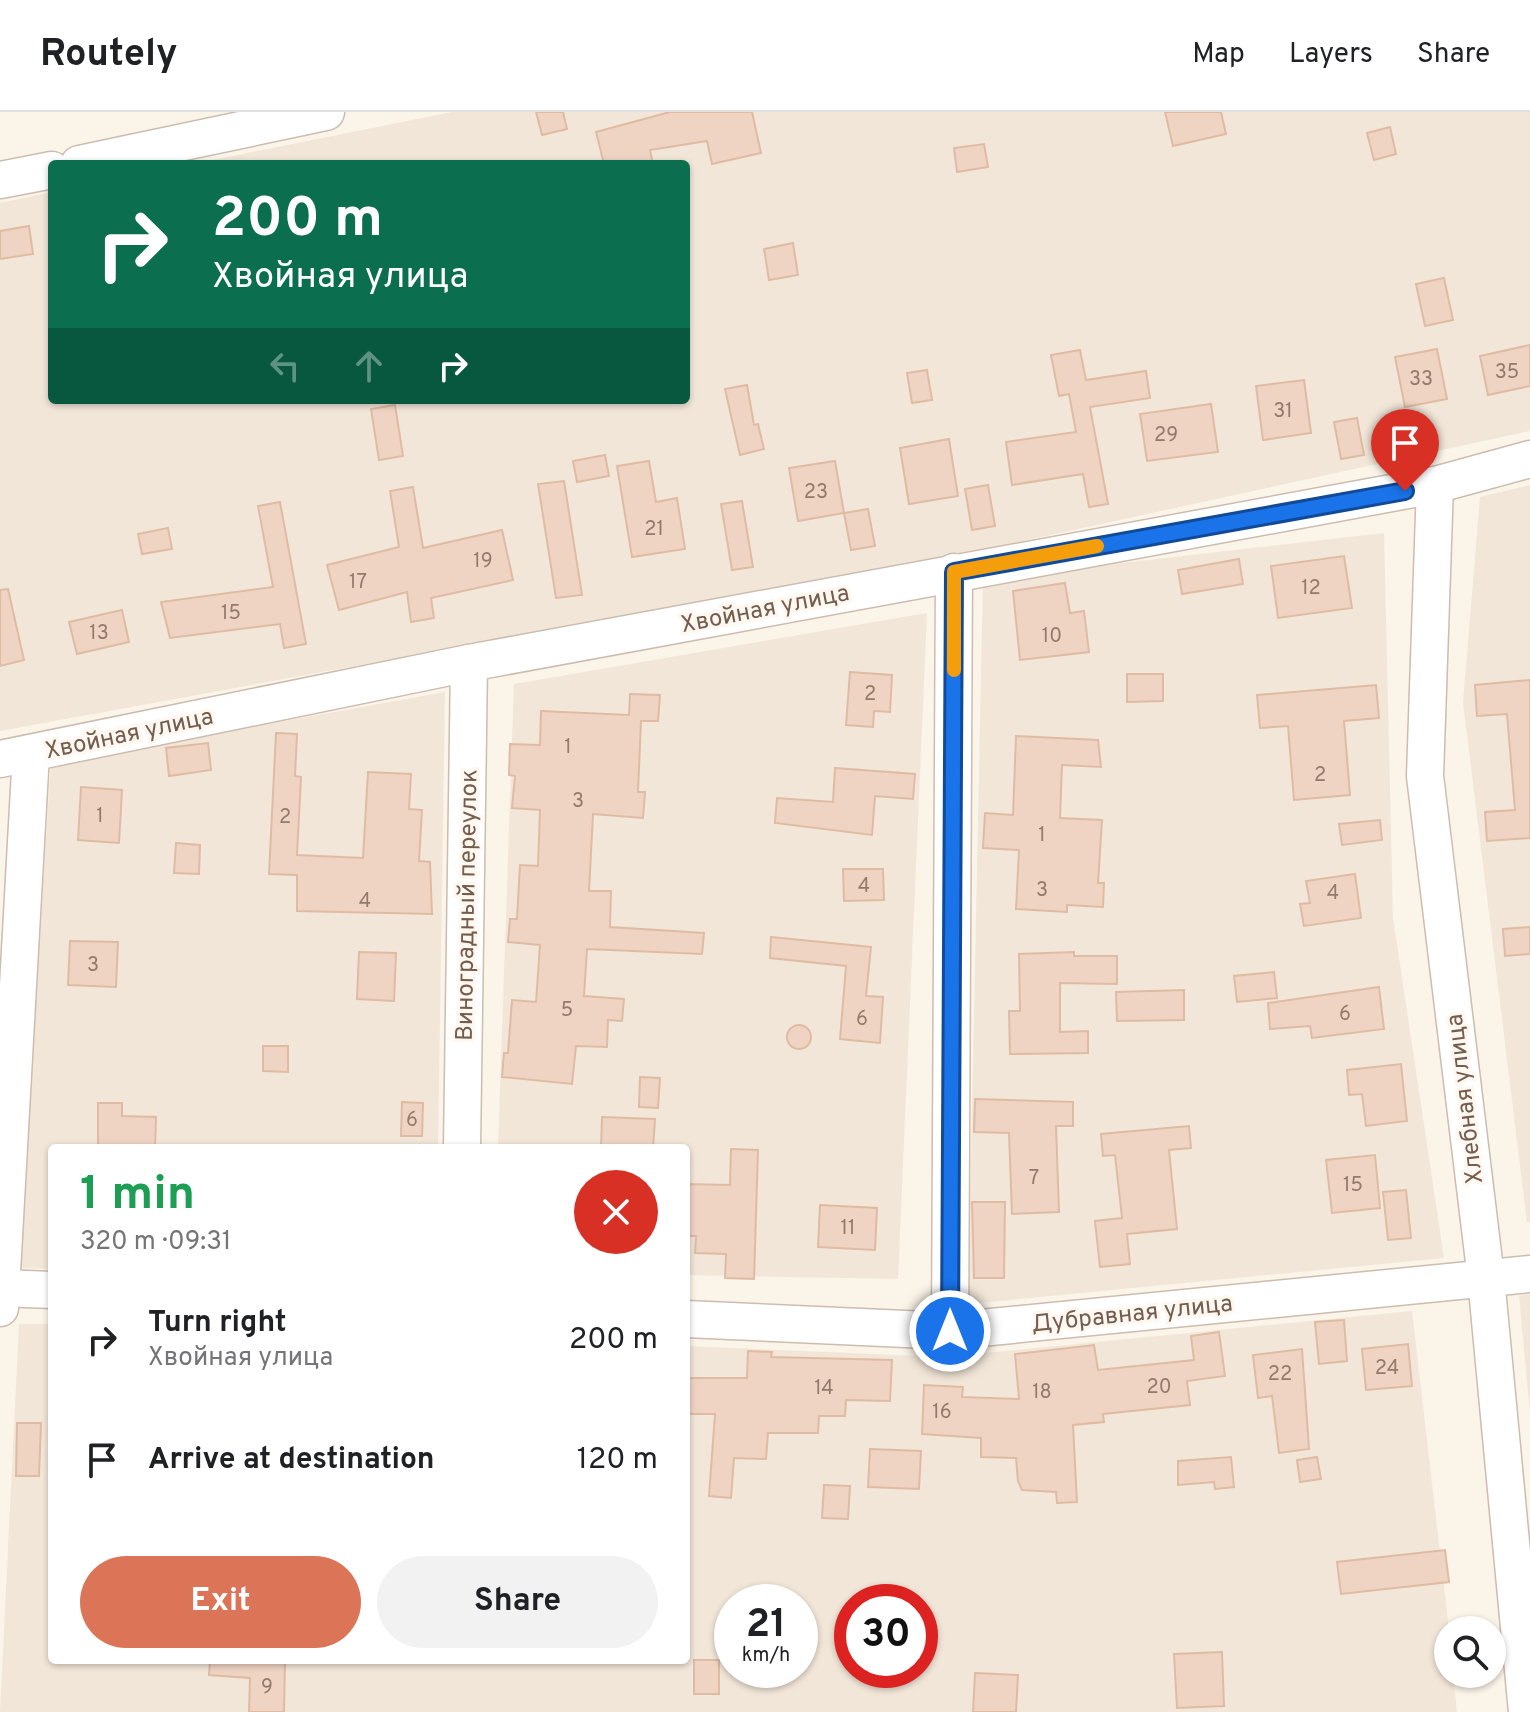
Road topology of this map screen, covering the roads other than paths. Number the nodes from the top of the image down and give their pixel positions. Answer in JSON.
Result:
{"nodes":[{"id":1,"x":326,"y":112,"type":"edge"},
{"id":2,"x":98,"y":160,"type":"edge"},
{"id":3,"x":48,"y":171,"type":"edge"},
{"id":4,"x":0,"y":180,"type":"edge"},
{"id":5,"x":1530,"y":459,"type":"edge"},
{"id":6,"x":1435,"y":485,"type":"junction"},
{"id":7,"x":954,"y":572,"type":"junction"},
{"id":8,"x":469,"y":663,"type":"junction"},
{"id":9,"x":16,"y":756,"type":"edge"},
{"id":10,"x":462,"y":1144,"type":"edge"},
{"id":11,"x":1530,"y":1274,"type":"edge"},
{"id":12,"x":1486,"y":1278,"type":"junction"},
{"id":13,"x":48,"y":1291,"type":"edge"},
{"id":14,"x":1,"y":1298,"type":"edge"},
{"id":15,"x":690,"y":1319,"type":"edge"},
{"id":16,"x":950,"y":1331,"type":"junction"},
{"id":17,"x":1527,"y":1712,"type":"edge"}],
"edges":[{"from":1,"to":2,"type":"street"},
{"from":3,"to":4,"type":"street"},
{"from":5,"to":6,"type":"street","name":"Хвойная улица"},
{"from":6,"to":7,"type":"street","name":"Хвойная улица"},
{"from":6,"to":12,"type":"street","name":"Хлебная улица"},
{"from":7,"to":8,"type":"street","name":"Хвойная улица"},
{"from":7,"to":16,"type":"street"},
{"from":8,"to":9,"type":"street","name":"Хвойная улица"},
{"from":8,"to":10,"type":"street","name":"Виноградный переулок"},
{"from":9,"to":14,"type":"street"},
{"from":11,"to":12,"type":"street","name":"Дубравная улица"},
{"from":12,"to":16,"type":"street","name":"Дубравная улица"},
{"from":12,"to":17,"type":"street","name":"Хлебная улица"},
{"from":13,"to":14,"type":"street"},
{"from":15,"to":16,"type":"street","name":"Дубравная улица"}]}
